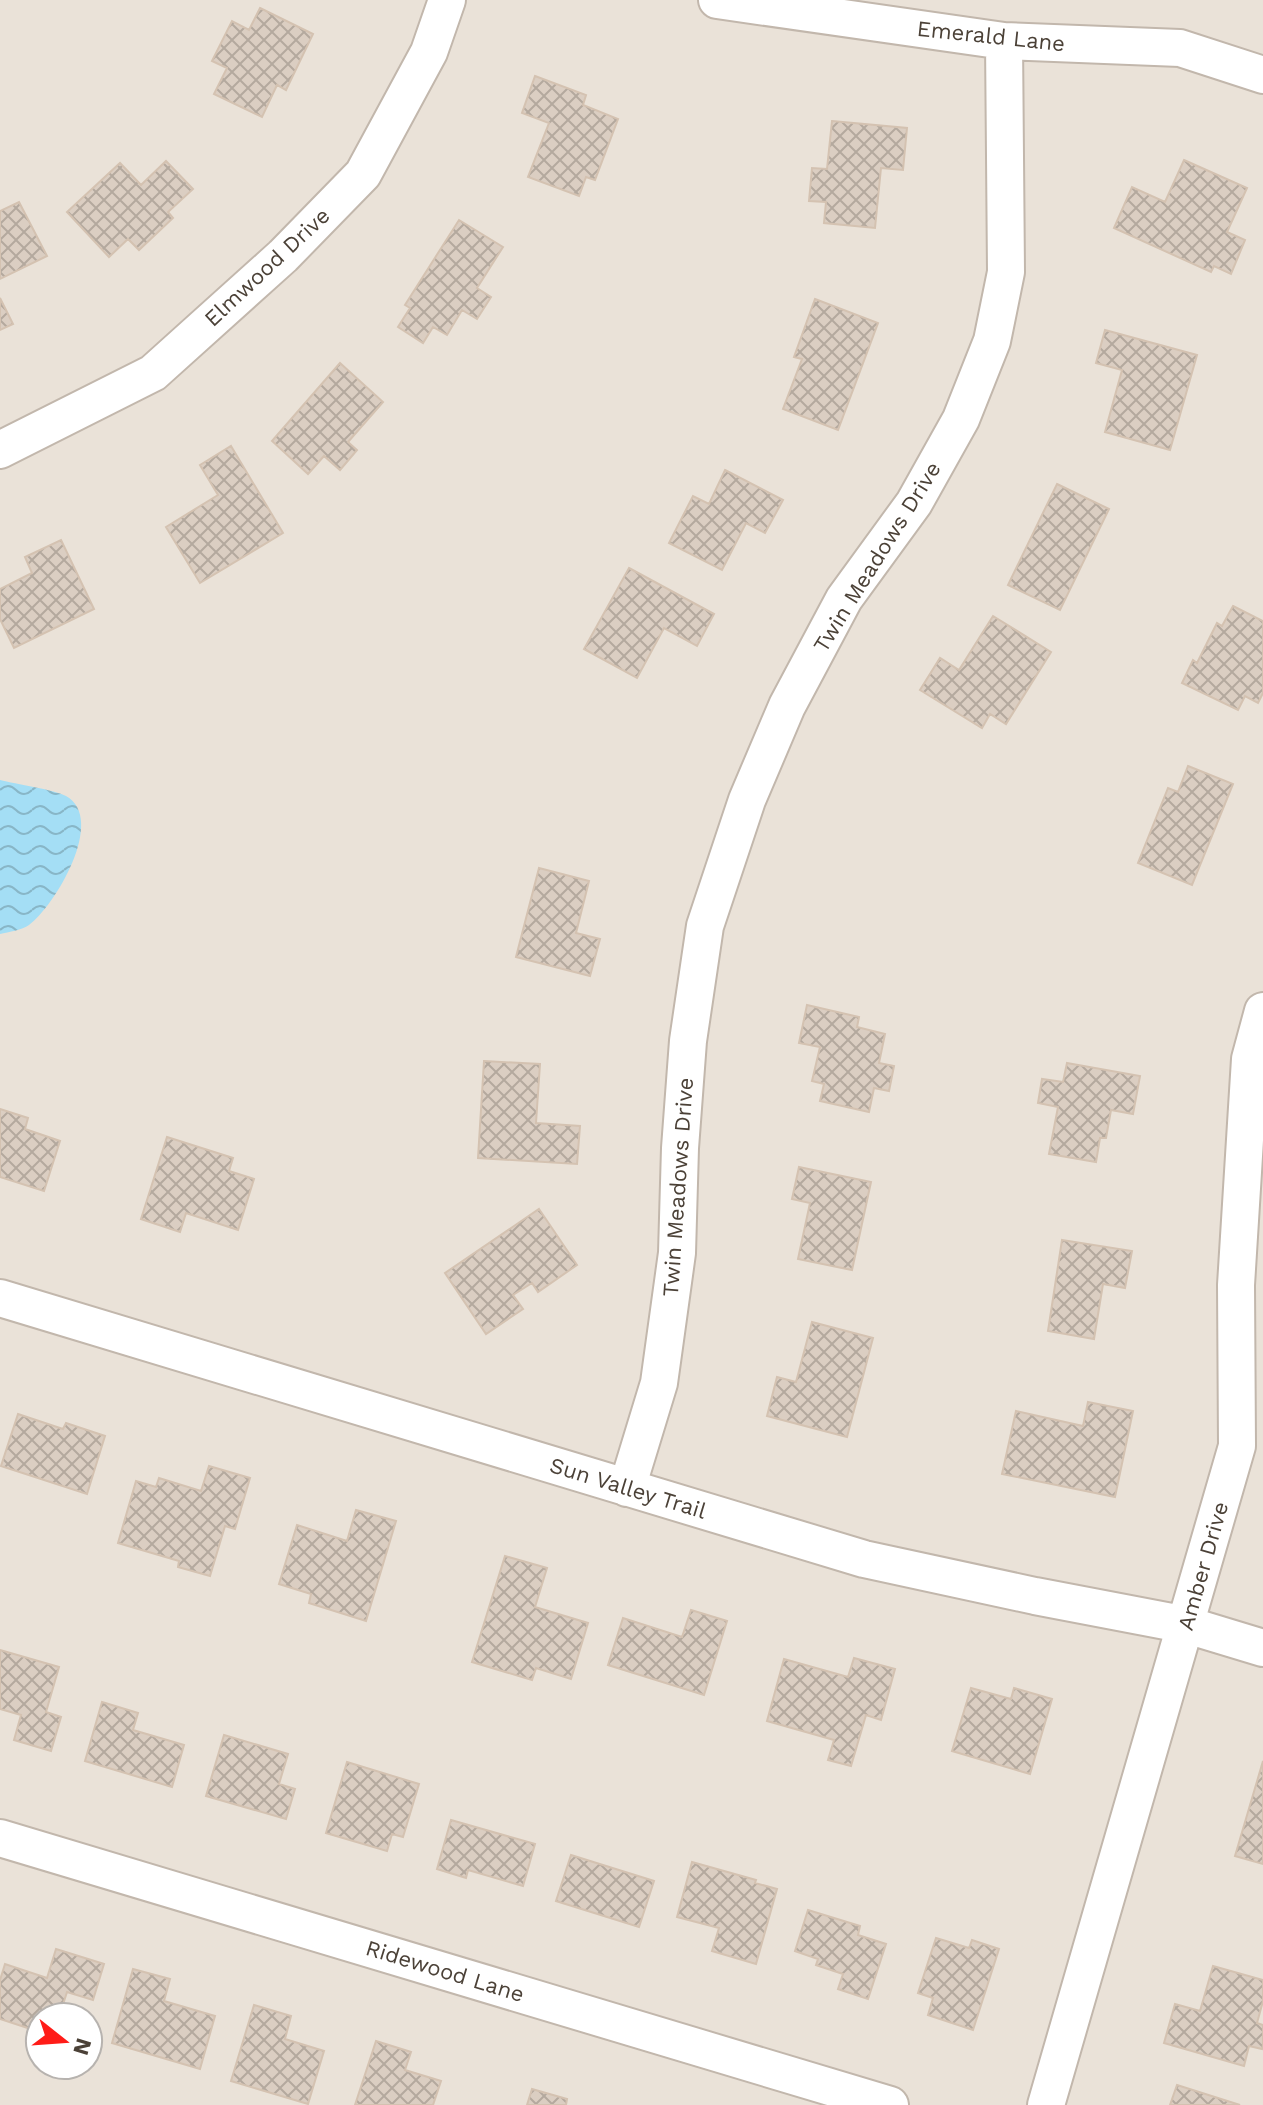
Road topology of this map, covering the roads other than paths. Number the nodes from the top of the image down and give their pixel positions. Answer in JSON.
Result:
{"nodes":[{"id":1,"x":447,"y":0,"type":"edge"},
{"id":2,"x":717,"y":0,"type":"edge"},
{"id":3,"x":1004,"y":41,"type":"junction"},
{"id":4,"x":1263,"y":75,"type":"edge"},
{"id":5,"x":0,"y":450,"type":"edge"},
{"id":6,"x":1263,"y":1011,"type":"edge"},
{"id":7,"x":0,"y":1298,"type":"edge"},
{"id":8,"x":627,"y":1488,"type":"junction"},
{"id":9,"x":1187,"y":1625,"type":"junction"},
{"id":10,"x":1263,"y":1648,"type":"edge"},
{"id":11,"x":0,"y":1838,"type":"edge"},
{"id":12,"x":890,"y":2105,"type":"edge"},
{"id":13,"x":1046,"y":2105,"type":"edge"}],
"edges":[{"from":1,"to":5,"type":"street","name":"Elmwood Drive"},
{"from":2,"to":3,"type":"street","name":"Emerald Lane"},
{"from":3,"to":4,"type":"street","name":"Emerald Lane"},
{"from":3,"to":8,"type":"street","name":"Twin Meadows Drive"},
{"from":6,"to":9,"type":"street","name":"Amber Drive"},
{"from":7,"to":8,"type":"street","name":"Sun Valley Trail"},
{"from":8,"to":9,"type":"street","name":"Sun Valley Trail"},
{"from":9,"to":10,"type":"street","name":"Sun Valley Trail"},
{"from":9,"to":13,"type":"street","name":"Amber Drive"},
{"from":11,"to":12,"type":"street","name":"Ridewood Lane"}]}
